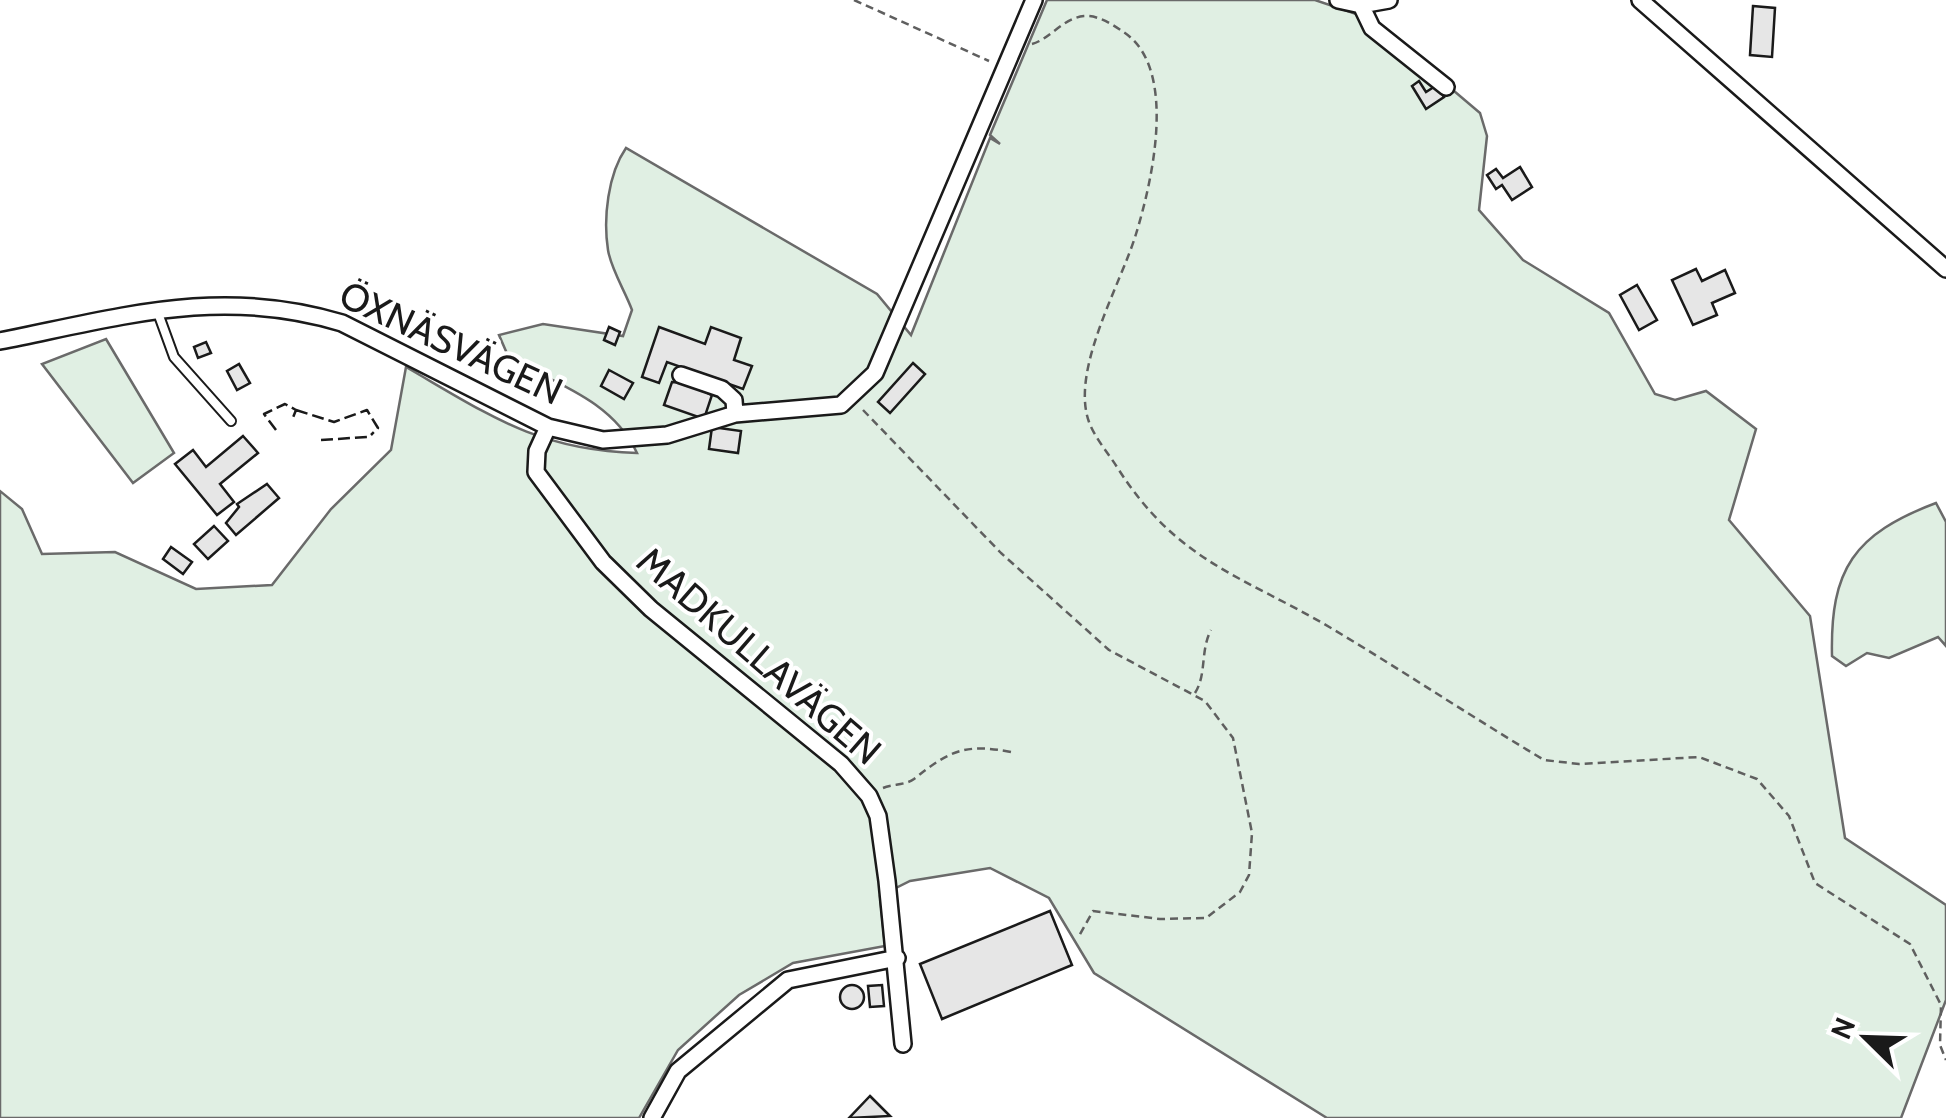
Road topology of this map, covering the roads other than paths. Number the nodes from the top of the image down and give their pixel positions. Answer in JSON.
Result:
{"nodes":[{"id":1,"x":1034,"y":0,"type":"edge"},
{"id":2,"x":1338,"y":0,"type":"edge"},
{"id":3,"x":1389,"y":0,"type":"edge"},
{"id":4,"x":1640,"y":0,"type":"edge"},
{"id":5,"x":1361,"y":5,"type":"junction"},
{"id":6,"x":1446,"y":87,"type":"dead end"},
{"id":7,"x":1946,"y":268,"type":"edge"},
{"id":8,"x":157,"y":308,"type":"junction"},
{"id":9,"x":0,"y":341,"type":"edge"},
{"id":10,"x":681,"y":374,"type":"dead end"},
{"id":11,"x":735,"y":414,"type":"junction"},
{"id":12,"x":232,"y":422,"type":"dead end"},
{"id":13,"x":548,"y":427,"type":"junction"},
{"id":14,"x":896,"y":958,"type":"junction"},
{"id":15,"x":903,"y":1044,"type":"dead end"},
{"id":16,"x":652,"y":1118,"type":"edge"}],
"edges":[{"from":1,"to":11,"type":"street","name":"ÖXNÄSVÄGEN"},
{"from":2,"to":5,"type":"street"},
{"from":3,"to":5,"type":"street"},
{"from":4,"to":7,"type":"street"},
{"from":5,"to":6,"type":"street"},
{"from":8,"to":9,"type":"street","name":"ÖXNÄSVÄGEN"},
{"from":8,"to":12,"type":"lane"},
{"from":8,"to":13,"type":"street","name":"ÖXNÄSVÄGEN"},
{"from":10,"to":11,"type":"street"},
{"from":11,"to":13,"type":"street","name":"ÖXNÄSVÄGEN"},
{"from":13,"to":14,"type":"street","name":"MADKULLAVÄGEN"},
{"from":14,"to":15,"type":"street","name":"MADKULLAVÄGEN"},
{"from":14,"to":16,"type":"street"}]}
